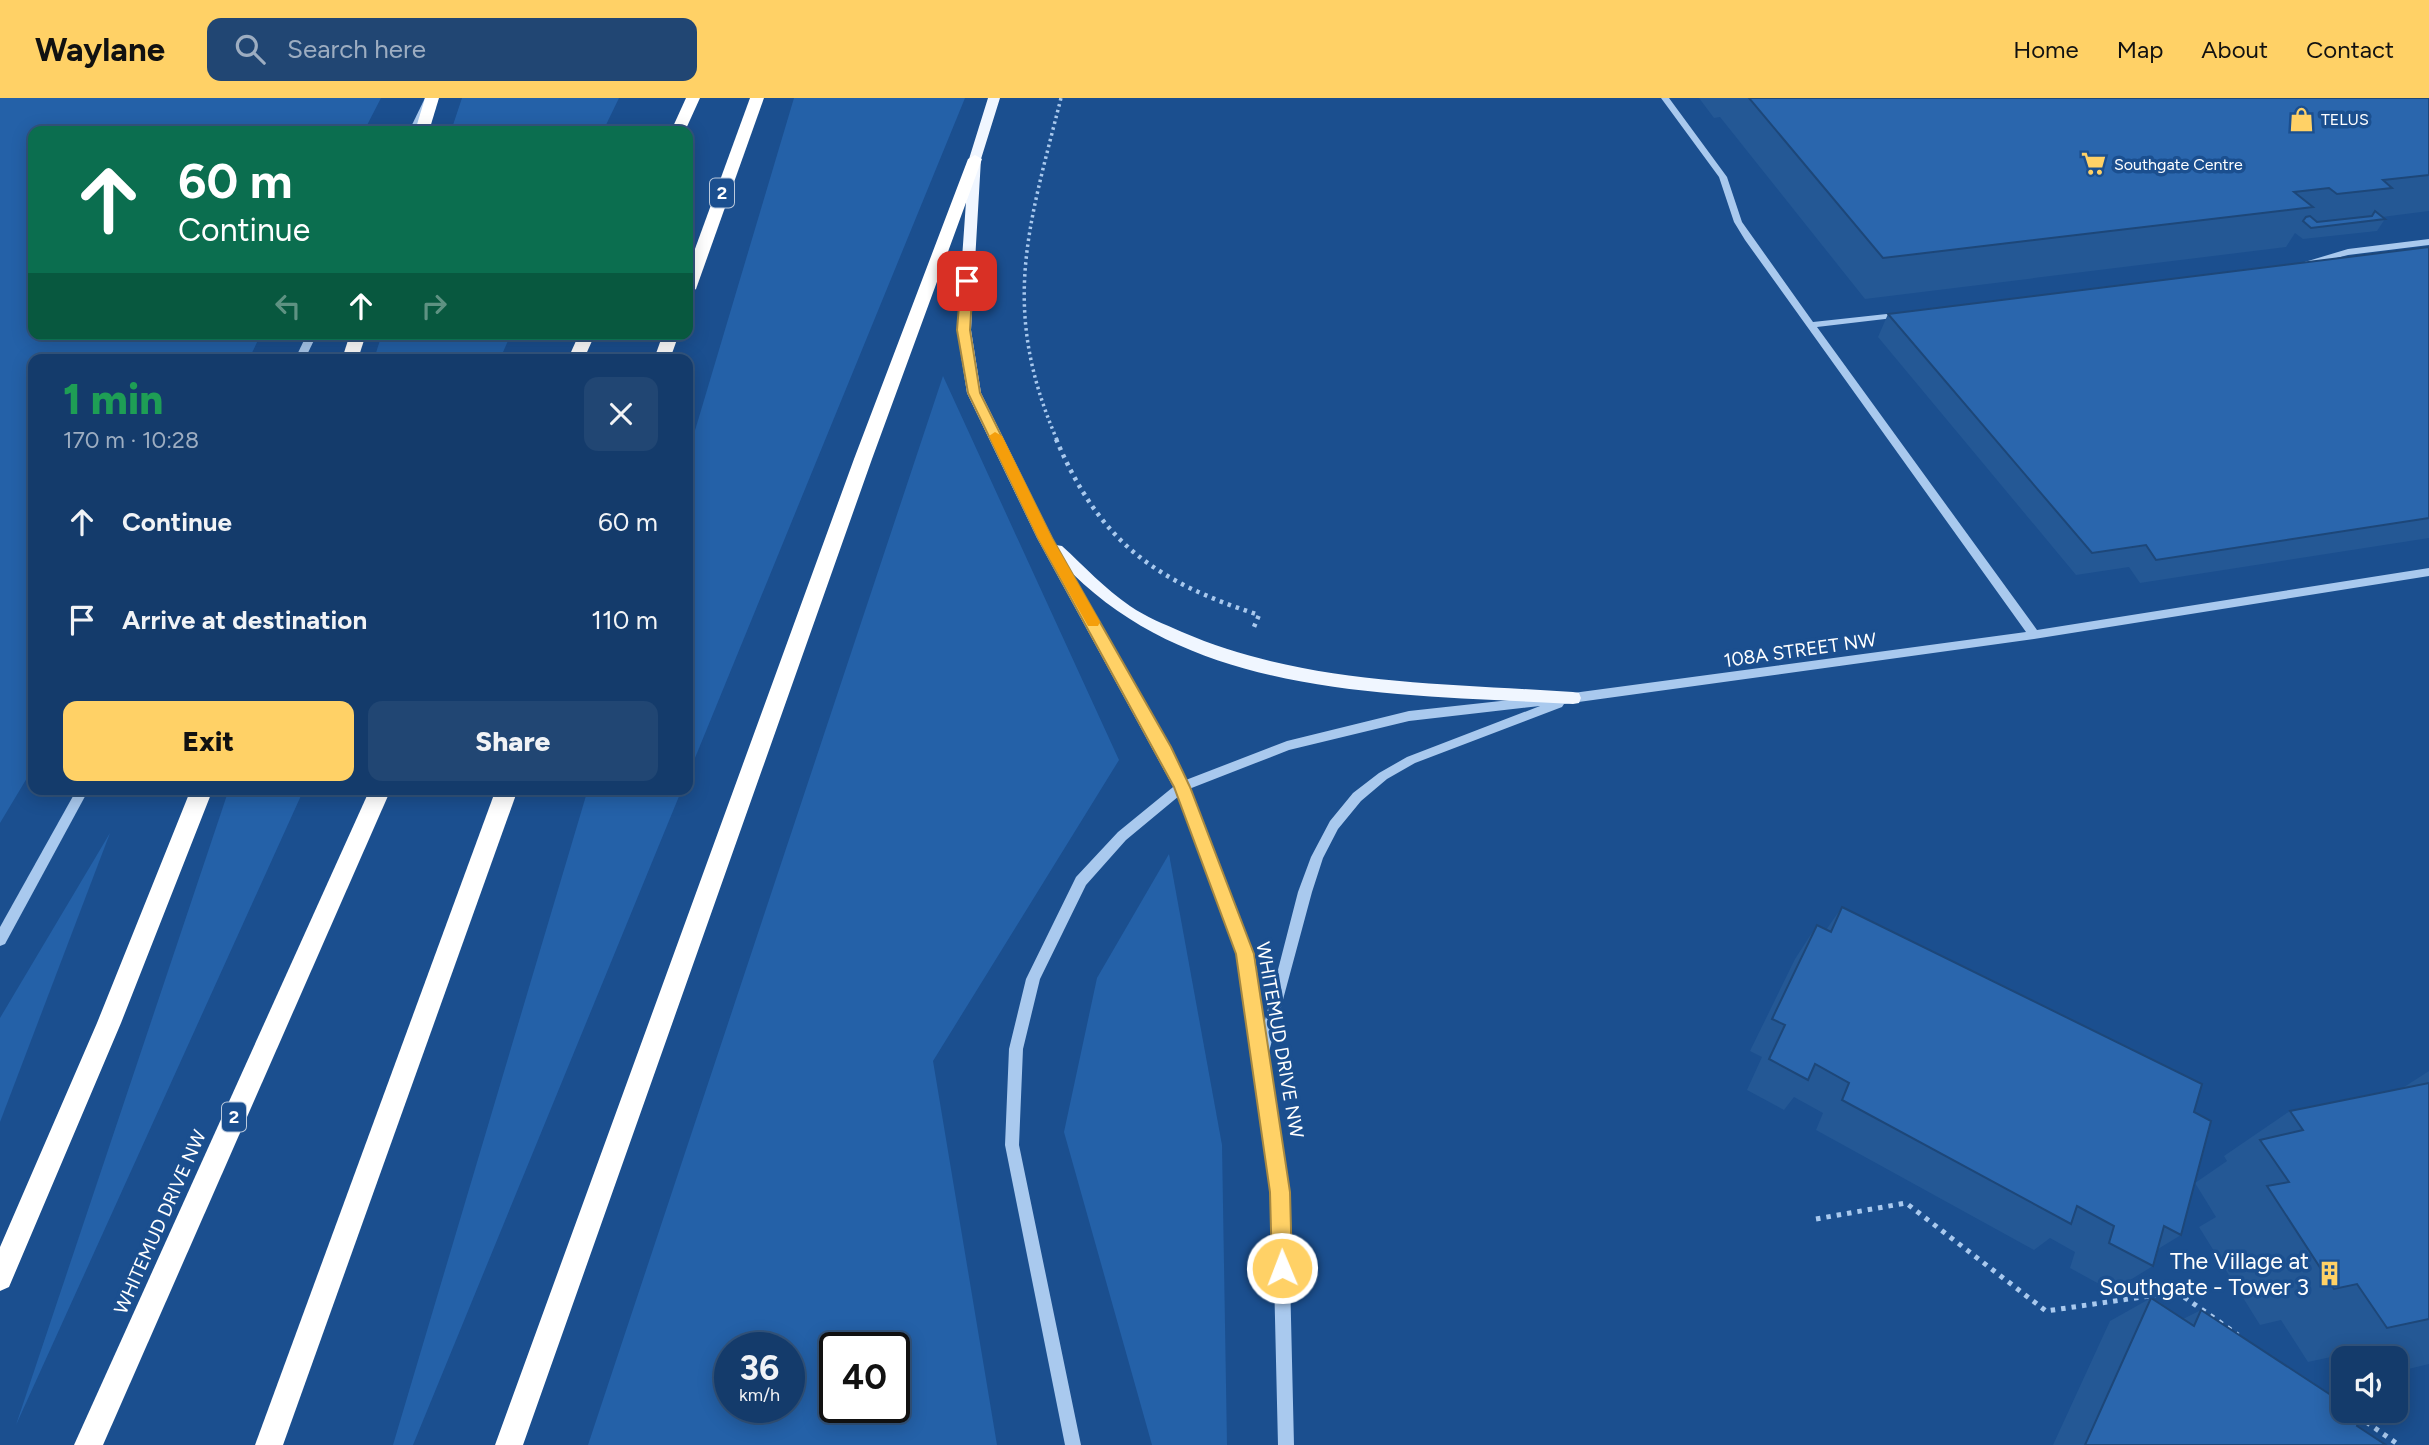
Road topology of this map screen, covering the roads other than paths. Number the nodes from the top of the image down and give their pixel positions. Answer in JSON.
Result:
{"nodes":[{"id":1,"x":430,"y":98,"type":"edge"},
{"id":2,"x":693,"y":98,"type":"edge"},
{"id":3,"x":757,"y":98,"type":"edge"},
{"id":4,"x":994,"y":98,"type":"edge"},
{"id":5,"x":1665,"y":98,"type":"edge"},
{"id":6,"x":416,"y":126,"type":"edge"},
{"id":7,"x":423,"y":126,"type":"edge"},
{"id":8,"x":680,"y":126,"type":"edge"},
{"id":9,"x":975,"y":159,"type":"junction"},
{"id":10,"x":2429,"y":242,"type":"edge"},
{"id":11,"x":2285,"y":266,"type":"edge"},
{"id":12,"x":693,"y":275,"type":"edge"},
{"id":13,"x":1916,"y":312,"type":"edge"},
{"id":14,"x":1809,"y":325,"type":"junction"},
{"id":15,"x":1045,"y":538,"type":"junction"},
{"id":16,"x":2429,"y":572,"type":"edge"},
{"id":17,"x":2034,"y":635,"type":"junction"},
{"id":18,"x":1573,"y":698,"type":"junction"},
{"id":19,"x":1182,"y":787,"type":"junction"},
{"id":20,"x":80,"y":795,"type":"edge"},
{"id":21,"x":200,"y":795,"type":"edge"},
{"id":22,"x":379,"y":795,"type":"edge"},
{"id":23,"x":505,"y":795,"type":"edge"},
{"id":24,"x":0,"y":940,"type":"edge"},
{"id":25,"x":1261,"y":1061,"type":"junction"},
{"id":26,"x":0,"y":1279,"type":"edge"},
{"id":27,"x":88,"y":1445,"type":"edge"},
{"id":28,"x":270,"y":1445,"type":"edge"},
{"id":29,"x":509,"y":1445,"type":"edge"},
{"id":30,"x":1073,"y":1445,"type":"edge"},
{"id":31,"x":1286,"y":1445,"type":"edge"}],
"edges":[{"from":1,"to":6,"type":"street"},
{"from":1,"to":7,"type":"highway"},
{"from":2,"to":8,"type":"highway"},
{"from":3,"to":12,"type":"highway","number":"2"},
{"from":4,"to":9,"type":"main road"},
{"from":5,"to":14,"type":"street"},
{"from":9,"to":15,"type":"main road"},
{"from":9,"to":29,"type":"highway"},
{"from":10,"to":11,"type":"street"},
{"from":13,"to":14,"type":"street"},
{"from":14,"to":17,"type":"street"},
{"from":15,"to":18,"type":"main road"},
{"from":15,"to":19,"type":"main road"},
{"from":16,"to":17,"type":"street","name":"108A STREET NW"},
{"from":17,"to":18,"type":"street","name":"108A STREET NW"},
{"from":18,"to":19,"type":"street","name":"108A STREET NW"},
{"from":18,"to":25,"type":"street"},
{"from":19,"to":25,"type":"street","name":"WHITEMUD DRIVE NW"},
{"from":19,"to":30,"type":"street"},
{"from":20,"to":24,"type":"street"},
{"from":21,"to":26,"type":"highway"},
{"from":22,"to":27,"type":"highway","name":"WHITEMUD DRIVE NW","number":"2"},
{"from":23,"to":28,"type":"highway"},
{"from":25,"to":31,"type":"street","name":"WHITEMUD DRIVE NW"}]}
